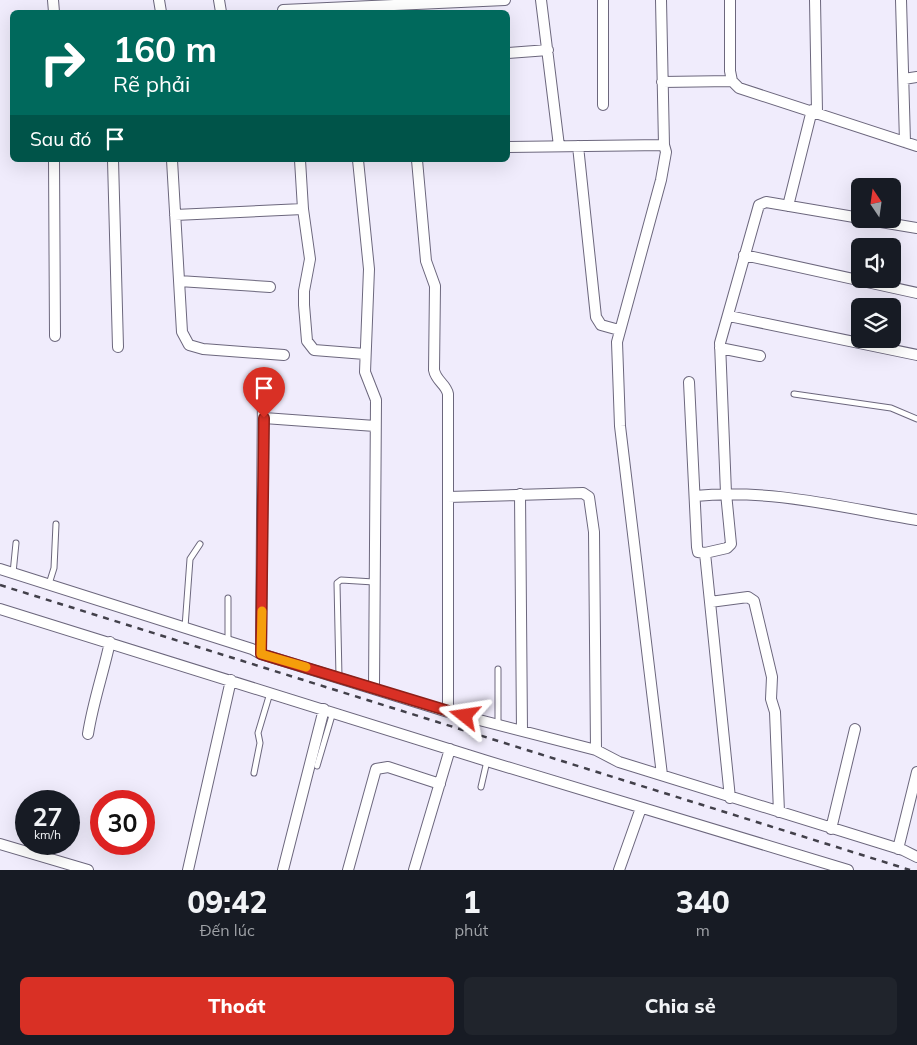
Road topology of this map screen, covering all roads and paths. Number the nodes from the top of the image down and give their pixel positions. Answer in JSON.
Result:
{"nodes":[{"id":1,"x":505,"y":0,"type":"edge"},
{"id":2,"x":541,"y":0,"type":"edge"},
{"id":3,"x":603,"y":0,"type":"edge"},
{"id":4,"x":661,"y":0,"type":"edge"},
{"id":5,"x":730,"y":0,"type":"edge"},
{"id":6,"x":815,"y":0,"type":"edge"},
{"id":7,"x":902,"y":0,"type":"edge"},
{"id":8,"x":283,"y":8,"type":"edge"},
{"id":9,"x":548,"y":50,"type":"junction"},
{"id":10,"x":510,"y":53,"type":"edge"},
{"id":11,"x":917,"y":77,"type":"edge"},
{"id":12,"x":904,"y":79,"type":"junction"},
{"id":13,"x":732,"y":81,"type":"junction"},
{"id":14,"x":662,"y":82,"type":"junction"},
{"id":15,"x":604,"y":105,"type":"dead end"},
{"id":16,"x":814,"y":110,"type":"junction"},
{"id":17,"x":905,"y":142,"type":"junction"},
{"id":18,"x":664,"y":145,"type":"junction"},
{"id":19,"x":559,"y":146,"type":"junction"},
{"id":20,"x":578,"y":146,"type":"junction"},
{"id":21,"x":917,"y":146,"type":"edge"},
{"id":22,"x":510,"y":147,"type":"edge"},
{"id":23,"x":54,"y":162,"type":"edge"},
{"id":24,"x":113,"y":162,"type":"edge"},
{"id":25,"x":172,"y":162,"type":"edge"},
{"id":26,"x":300,"y":162,"type":"edge"},
{"id":27,"x":358,"y":162,"type":"edge"},
{"id":28,"x":417,"y":162,"type":"edge"},
{"id":29,"x":788,"y":206,"type":"junction"},
{"id":30,"x":303,"y":209,"type":"junction"},
{"id":31,"x":175,"y":216,"type":"junction"},
{"id":32,"x":851,"y":216,"type":"edge"},
{"id":33,"x":901,"y":225,"type":"edge"},
{"id":34,"x":917,"y":228,"type":"edge"},
{"id":35,"x":744,"y":255,"type":"junction"},
{"id":36,"x":179,"y":281,"type":"junction"},
{"id":37,"x":270,"y":287,"type":"dead end"},
{"id":38,"x":917,"y":293,"type":"edge"},
{"id":39,"x":729,"y":316,"type":"junction"},
{"id":40,"x":619,"y":330,"type":"junction"},
{"id":41,"x":55,"y":336,"type":"dead end"},
{"id":42,"x":118,"y":347,"type":"dead end"},
{"id":43,"x":720,"y":348,"type":"junction"},
{"id":44,"x":365,"y":354,"type":"junction"},
{"id":45,"x":917,"y":355,"type":"edge"},
{"id":46,"x":284,"y":356,"type":"dead end"},
{"id":47,"x":760,"y":356,"type":"dead end"},
{"id":48,"x":689,"y":382,"type":"dead end"},
{"id":49,"x":263,"y":389,"type":"dead end"},
{"id":50,"x":794,"y":394,"type":"dead end"},
{"id":51,"x":264,"y":418,"type":"junction"},
{"id":52,"x":917,"y":420,"type":"edge"},
{"id":53,"x":375,"y":426,"type":"junction"},
{"id":54,"x":726,"y":493,"type":"junction"},
{"id":55,"x":520,"y":494,"type":"junction"},
{"id":56,"x":695,"y":496,"type":"junction"},
{"id":57,"x":448,"y":498,"type":"junction"},
{"id":58,"x":917,"y":520,"type":"edge"},
{"id":59,"x":56,"y":524,"type":"dead end"},
{"id":60,"x":16,"y":543,"type":"dead end"},
{"id":61,"x":200,"y":544,"type":"dead end"},
{"id":62,"x":705,"y":553,"type":"junction"},
{"id":63,"x":0,"y":569,"type":"edge"},
{"id":64,"x":13,"y":573,"type":"junction"},
{"id":65,"x":374,"y":582,"type":"junction"},
{"id":66,"x":49,"y":584,"type":"junction"},
{"id":67,"x":228,"y":598,"type":"dead end"},
{"id":68,"x":710,"y":602,"type":"junction"},
{"id":69,"x":0,"y":609,"type":"edge"},
{"id":70,"x":185,"y":628,"type":"junction"},
{"id":71,"x":228,"y":641,"type":"junction"},
{"id":72,"x":110,"y":642,"type":"junction"},
{"id":73,"x":261,"y":654,"type":"junction"},
{"id":74,"x":498,"y":669,"type":"dead end"},
{"id":75,"x":339,"y":677,"type":"junction"},
{"id":76,"x":231,"y":680,"type":"junction"},
{"id":77,"x":374,"y":689,"type":"junction"},
{"id":78,"x":270,"y":692,"type":"junction"},
{"id":79,"x":328,"y":710,"type":"junction"},
{"id":80,"x":448,"y":712,"type":"junction"},
{"id":81,"x":498,"y":725,"type":"junction"},
{"id":82,"x":855,"y":729,"type":"dead end"},
{"id":83,"x":522,"y":731,"type":"junction"},
{"id":84,"x":88,"y":734,"type":"dead end"},
{"id":85,"x":450,"y":748,"type":"junction"},
{"id":86,"x":596,"y":750,"type":"junction"},
{"id":87,"x":487,"y":762,"type":"junction"},
{"id":88,"x":317,"y":766,"type":"dead end"},
{"id":89,"x":917,"y":772,"type":"edge"},
{"id":90,"x":254,"y":773,"type":"dead end"},
{"id":91,"x":662,"y":775,"type":"junction"},
{"id":92,"x":440,"y":784,"type":"junction"},
{"id":93,"x":481,"y":787,"type":"dead end"},
{"id":94,"x":730,"y":798,"type":"junction"},
{"id":95,"x":641,"y":808,"type":"junction"},
{"id":96,"x":779,"y":812,"type":"junction"},
{"id":97,"x":831,"y":829,"type":"junction"},
{"id":98,"x":0,"y":844,"type":"edge"},
{"id":99,"x":898,"y":849,"type":"junction"},
{"id":100,"x":917,"y":857,"type":"edge"},
{"id":101,"x":827,"y":867,"type":"edge"},
{"id":102,"x":88,"y":870,"type":"edge"},
{"id":103,"x":188,"y":870,"type":"edge"},
{"id":104,"x":283,"y":870,"type":"edge"},
{"id":105,"x":348,"y":870,"type":"edge"},
{"id":106,"x":414,"y":870,"type":"edge"},
{"id":107,"x":619,"y":870,"type":"edge"},
{"id":108,"x":848,"y":870,"type":"edge"}],
"edges":[{"from":1,"to":8,"type":"street"},
{"from":2,"to":9,"type":"street"},
{"from":3,"to":15,"type":"street"},
{"from":4,"to":14,"type":"street"},
{"from":5,"to":13,"type":"street"},
{"from":6,"to":16,"type":"street"},
{"from":7,"to":12,"type":"street"},
{"from":9,"to":10,"type":"street"},
{"from":9,"to":19,"type":"street"},
{"from":11,"to":12,"type":"street"},
{"from":12,"to":17,"type":"street"},
{"from":13,"to":14,"type":"street"},
{"from":13,"to":16,"type":"street"},
{"from":14,"to":18,"type":"street"},
{"from":16,"to":17,"type":"street"},
{"from":16,"to":29,"type":"street"},
{"from":17,"to":21,"type":"street"},
{"from":18,"to":20,"type":"street"},
{"from":18,"to":40,"type":"street"},
{"from":19,"to":20,"type":"street"},
{"from":19,"to":22,"type":"street"},
{"from":20,"to":40,"type":"street"},
{"from":23,"to":41,"type":"street"},
{"from":24,"to":42,"type":"street"},
{"from":25,"to":31,"type":"street"},
{"from":26,"to":30,"type":"street"},
{"from":27,"to":44,"type":"street"},
{"from":28,"to":57,"type":"street"},
{"from":29,"to":32,"type":"street"},
{"from":29,"to":35,"type":"street"},
{"from":30,"to":31,"type":"street"},
{"from":30,"to":44,"type":"street"},
{"from":31,"to":36,"type":"street"},
{"from":33,"to":34,"type":"street"},
{"from":35,"to":38,"type":"street"},
{"from":35,"to":39,"type":"street"},
{"from":36,"to":37,"type":"street"},
{"from":36,"to":46,"type":"street"},
{"from":39,"to":43,"type":"street"},
{"from":39,"to":45,"type":"street"},
{"from":40,"to":91,"type":"street"},
{"from":43,"to":47,"type":"street"},
{"from":43,"to":54,"type":"street"},
{"from":44,"to":53,"type":"street"},
{"from":48,"to":56,"type":"street"},
{"from":49,"to":51,"type":"street"},
{"from":50,"to":52,"type":"lane"},
{"from":51,"to":53,"type":"street"},
{"from":51,"to":73,"type":"street"},
{"from":53,"to":65,"type":"street"},
{"from":54,"to":56,"type":"street"},
{"from":54,"to":58,"type":"street"},
{"from":54,"to":62,"type":"street"},
{"from":55,"to":57,"type":"street"},
{"from":55,"to":83,"type":"street"},
{"from":55,"to":86,"type":"street"},
{"from":56,"to":62,"type":"street"},
{"from":57,"to":80,"type":"street"},
{"from":59,"to":66,"type":"lane"},
{"from":60,"to":64,"type":"lane"},
{"from":61,"to":70,"type":"lane"},
{"from":62,"to":68,"type":"street"},
{"from":63,"to":64,"type":"street"},
{"from":64,"to":66,"type":"street"},
{"from":65,"to":75,"type":"lane"},
{"from":65,"to":77,"type":"street"},
{"from":66,"to":70,"type":"street"},
{"from":67,"to":71,"type":"lane"},
{"from":68,"to":94,"type":"street"},
{"from":68,"to":96,"type":"street"},
{"from":69,"to":72,"type":"street"},
{"from":70,"to":71,"type":"street"},
{"from":71,"to":73,"type":"street"},
{"from":72,"to":76,"type":"street"},
{"from":72,"to":84,"type":"street"},
{"from":73,"to":75,"type":"street"},
{"from":74,"to":81,"type":"lane"},
{"from":75,"to":77,"type":"street"},
{"from":76,"to":78,"type":"street"},
{"from":76,"to":103,"type":"street"},
{"from":77,"to":80,"type":"street"},
{"from":78,"to":79,"type":"street"},
{"from":78,"to":90,"type":"lane"},
{"from":79,"to":85,"type":"street"},
{"from":79,"to":88,"type":"lane"},
{"from":79,"to":104,"type":"street"},
{"from":80,"to":81,"type":"street"},
{"from":81,"to":83,"type":"street"},
{"from":82,"to":97,"type":"street"},
{"from":83,"to":86,"type":"street"},
{"from":85,"to":87,"type":"street"},
{"from":85,"to":92,"type":"street"},
{"from":86,"to":91,"type":"street"},
{"from":87,"to":93,"type":"lane"},
{"from":87,"to":95,"type":"street"},
{"from":89,"to":99,"type":"street"},
{"from":91,"to":94,"type":"street"},
{"from":92,"to":105,"type":"street"},
{"from":92,"to":106,"type":"street"},
{"from":94,"to":96,"type":"street"},
{"from":95,"to":101,"type":"street"},
{"from":95,"to":107,"type":"street"},
{"from":96,"to":97,"type":"street"},
{"from":97,"to":99,"type":"street"},
{"from":98,"to":102,"type":"street"},
{"from":99,"to":100,"type":"street"},
{"from":101,"to":108,"type":"street"}]}
